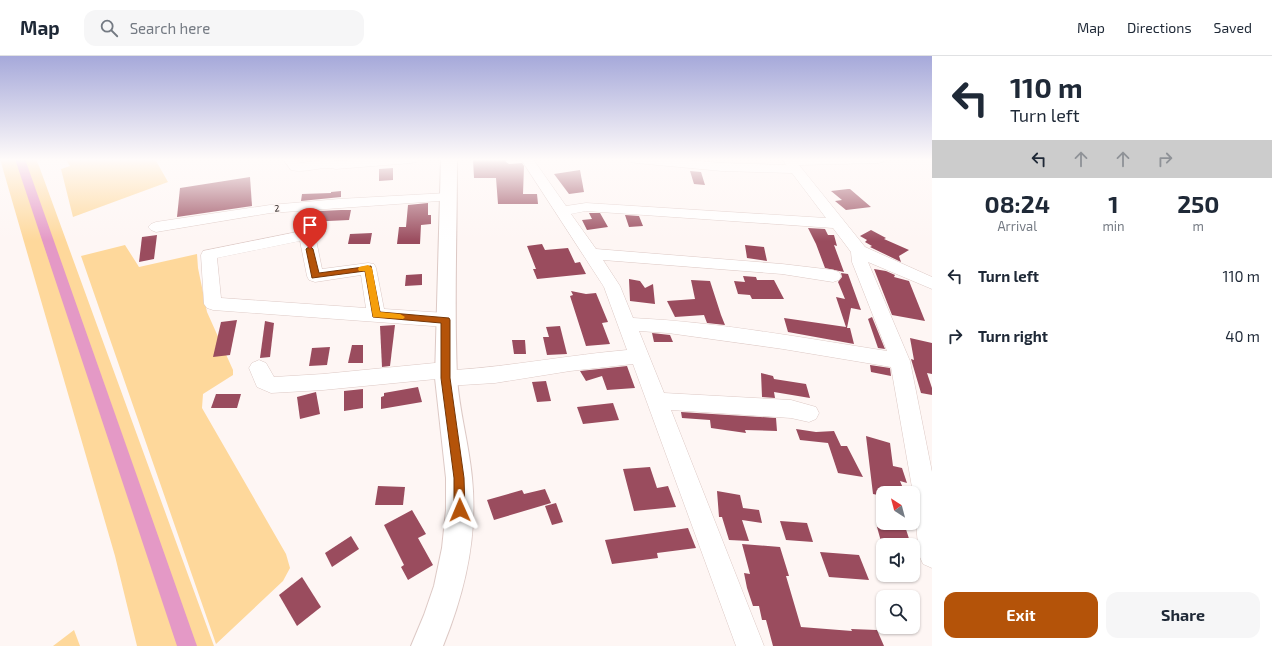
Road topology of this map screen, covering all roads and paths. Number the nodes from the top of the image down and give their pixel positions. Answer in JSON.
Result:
{"nodes":[{"id":1,"x":448,"y":187,"type":"edge"},
{"id":2,"x":546,"y":187,"type":"edge"},
{"id":3,"x":809,"y":187,"type":"edge"},
{"id":4,"x":448,"y":197,"type":"junction"},
{"id":5,"x":562,"y":211,"type":"junction"},
{"id":6,"x":838,"y":224,"type":"junction"},
{"id":7,"x":156,"y":227,"type":"dead end"},
{"id":8,"x":858,"y":251,"type":"junction"},
{"id":9,"x":590,"y":254,"type":"junction"},
{"id":10,"x":833,"y":276,"type":"dead end"},
{"id":11,"x":932,"y":283,"type":"edge"},
{"id":12,"x":376,"y":315,"type":"junction"},
{"id":13,"x":446,"y":320,"type":"junction"},
{"id":14,"x":627,"y":324,"type":"junction"},
{"id":15,"x":639,"y":356,"type":"junction"},
{"id":16,"x":900,"y":361,"type":"junction"},
{"id":17,"x":259,"y":368,"type":"dead end"},
{"id":18,"x":445,"y":374,"type":"junction"},
{"id":19,"x":657,"y":402,"type":"junction"},
{"id":20,"x":809,"y":413,"type":"dead end"},
{"id":21,"x":932,"y":555,"type":"edge"},
{"id":22,"x":427,"y":646,"type":"edge"},
{"id":23,"x":750,"y":646,"type":"edge"}],
"edges":[{"from":1,"to":4,"type":"main road"},
{"from":2,"to":5,"type":"street"},
{"from":3,"to":6,"type":"street"},
{"from":4,"to":7,"type":"street","name":"2"},
{"from":4,"to":13,"type":"main road"},
{"from":5,"to":6,"type":"street"},
{"from":5,"to":9,"type":"street"},
{"from":6,"to":8,"type":"street"},
{"from":8,"to":11,"type":"street"},
{"from":8,"to":16,"type":"street"},
{"from":9,"to":10,"type":"street"},
{"from":9,"to":14,"type":"street"},
{"from":12,"to":12,"type":"street"},
{"from":12,"to":13,"type":"street"},
{"from":13,"to":18,"type":"main road"},
{"from":14,"to":15,"type":"street"},
{"from":14,"to":16,"type":"street"},
{"from":15,"to":18,"type":"street"},
{"from":15,"to":19,"type":"street"},
{"from":16,"to":21,"type":"street"},
{"from":17,"to":18,"type":"street"},
{"from":18,"to":22,"type":"main road"},
{"from":19,"to":20,"type":"street"},
{"from":19,"to":23,"type":"street"}]}
